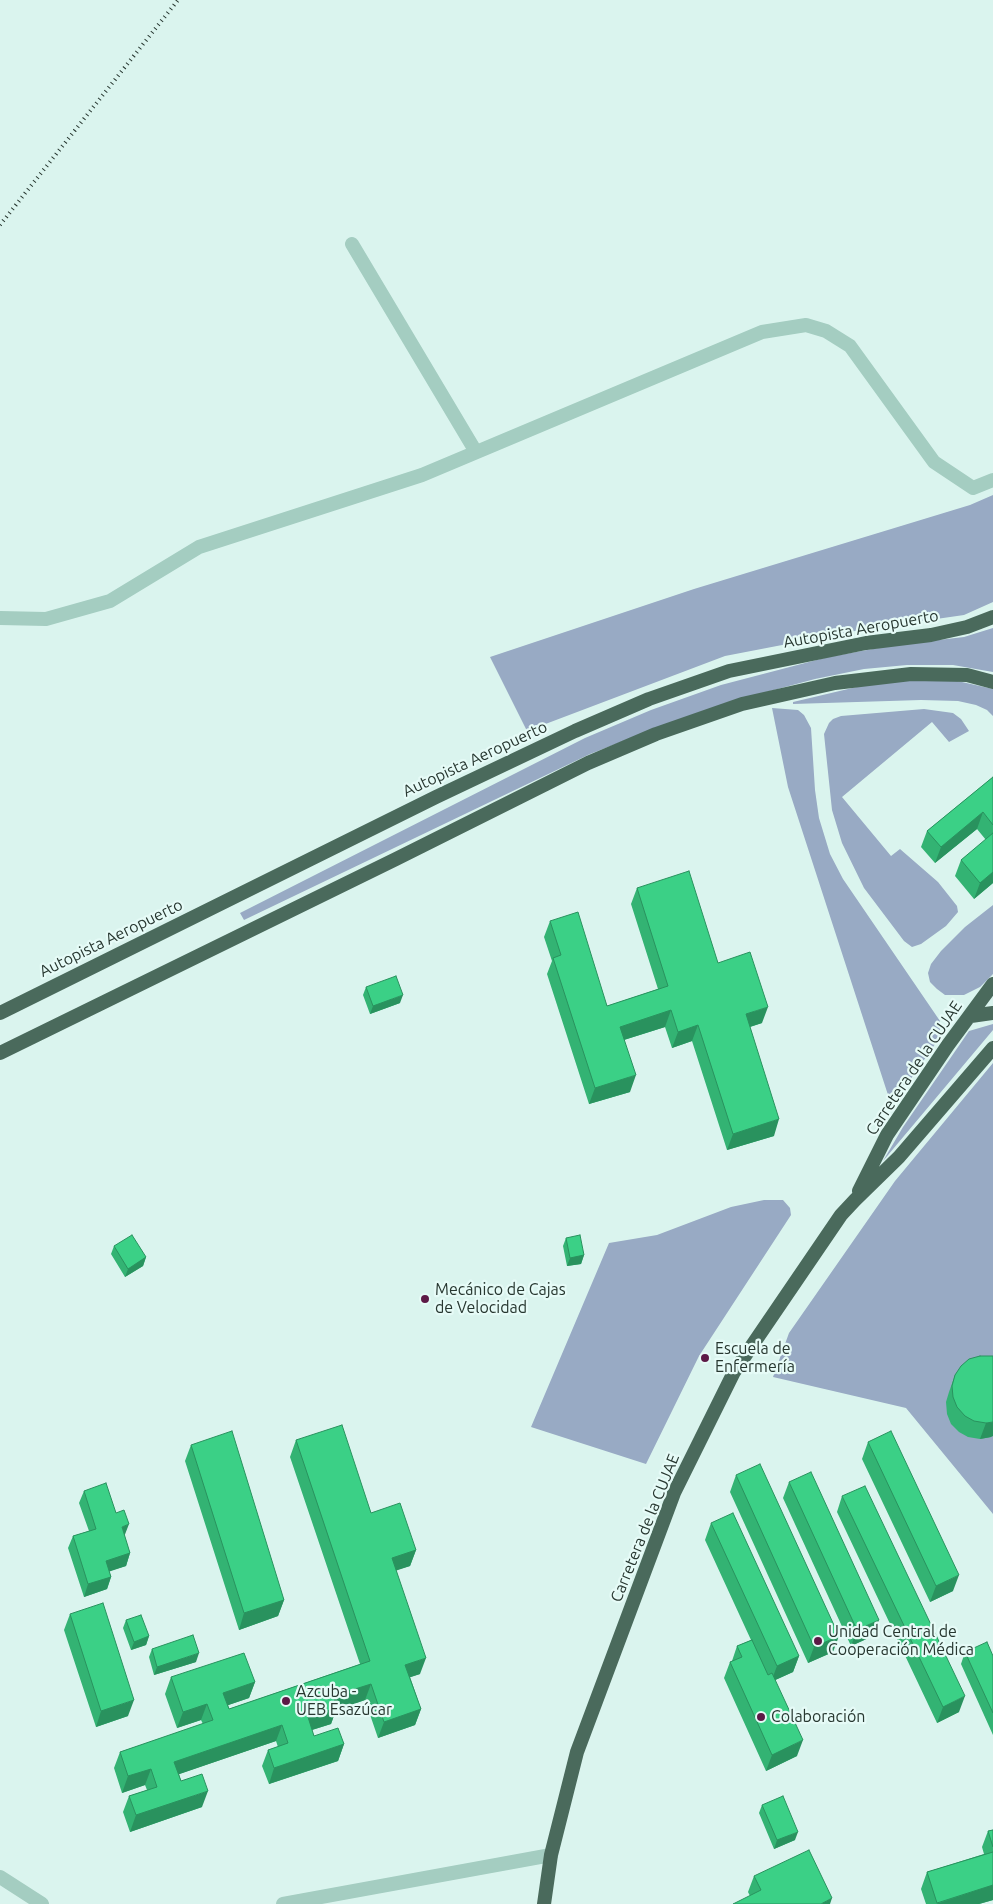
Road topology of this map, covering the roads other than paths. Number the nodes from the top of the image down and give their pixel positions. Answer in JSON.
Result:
{"nodes":[{"id":1,"x":352,"y":244,"type":"dead end"},
{"id":2,"x":476,"y":452,"type":"junction"},
{"id":3,"x":993,"y":480,"type":"edge"},
{"id":4,"x":993,"y":617,"type":"edge"},
{"id":5,"x":0,"y":618,"type":"edge"},
{"id":6,"x":993,"y":682,"type":"edge"},
{"id":7,"x":993,"y":984,"type":"edge"},
{"id":8,"x":0,"y":1013,"type":"edge"},
{"id":9,"x":993,"y":1013,"type":"edge"},
{"id":10,"x":971,"y":1016,"type":"junction"},
{"id":11,"x":993,"y":1048,"type":"edge"},
{"id":12,"x":0,"y":1053,"type":"edge"},
{"id":13,"x":854,"y":1200,"type":"junction"},
{"id":14,"x":551,"y":1855,"type":"junction"},
{"id":15,"x":0,"y":1877,"type":"edge"},
{"id":16,"x":42,"y":1904,"type":"edge"},
{"id":17,"x":283,"y":1904,"type":"edge"},
{"id":18,"x":544,"y":1904,"type":"edge"}],
"edges":[{"from":1,"to":2,"type":"street"},
{"from":2,"to":3,"type":"street"},
{"from":2,"to":5,"type":"street"},
{"from":4,"to":8,"type":"highway","name":"Autopista Aeropuerto"},
{"from":6,"to":12,"type":"highway"},
{"from":7,"to":10,"type":"highway","name":"Carretera de la CUJAE"},
{"from":9,"to":10,"type":"highway"},
{"from":10,"to":13,"type":"highway","name":"Carretera de la CUJAE"},
{"from":11,"to":13,"type":"highway","name":"Carretera de la CUJAE"},
{"from":13,"to":14,"type":"highway","name":"Carretera de la CUJAE"},
{"from":14,"to":17,"type":"street"},
{"from":14,"to":18,"type":"highway","name":"Carretera de la CUJAE"},
{"from":15,"to":16,"type":"street"}]}
